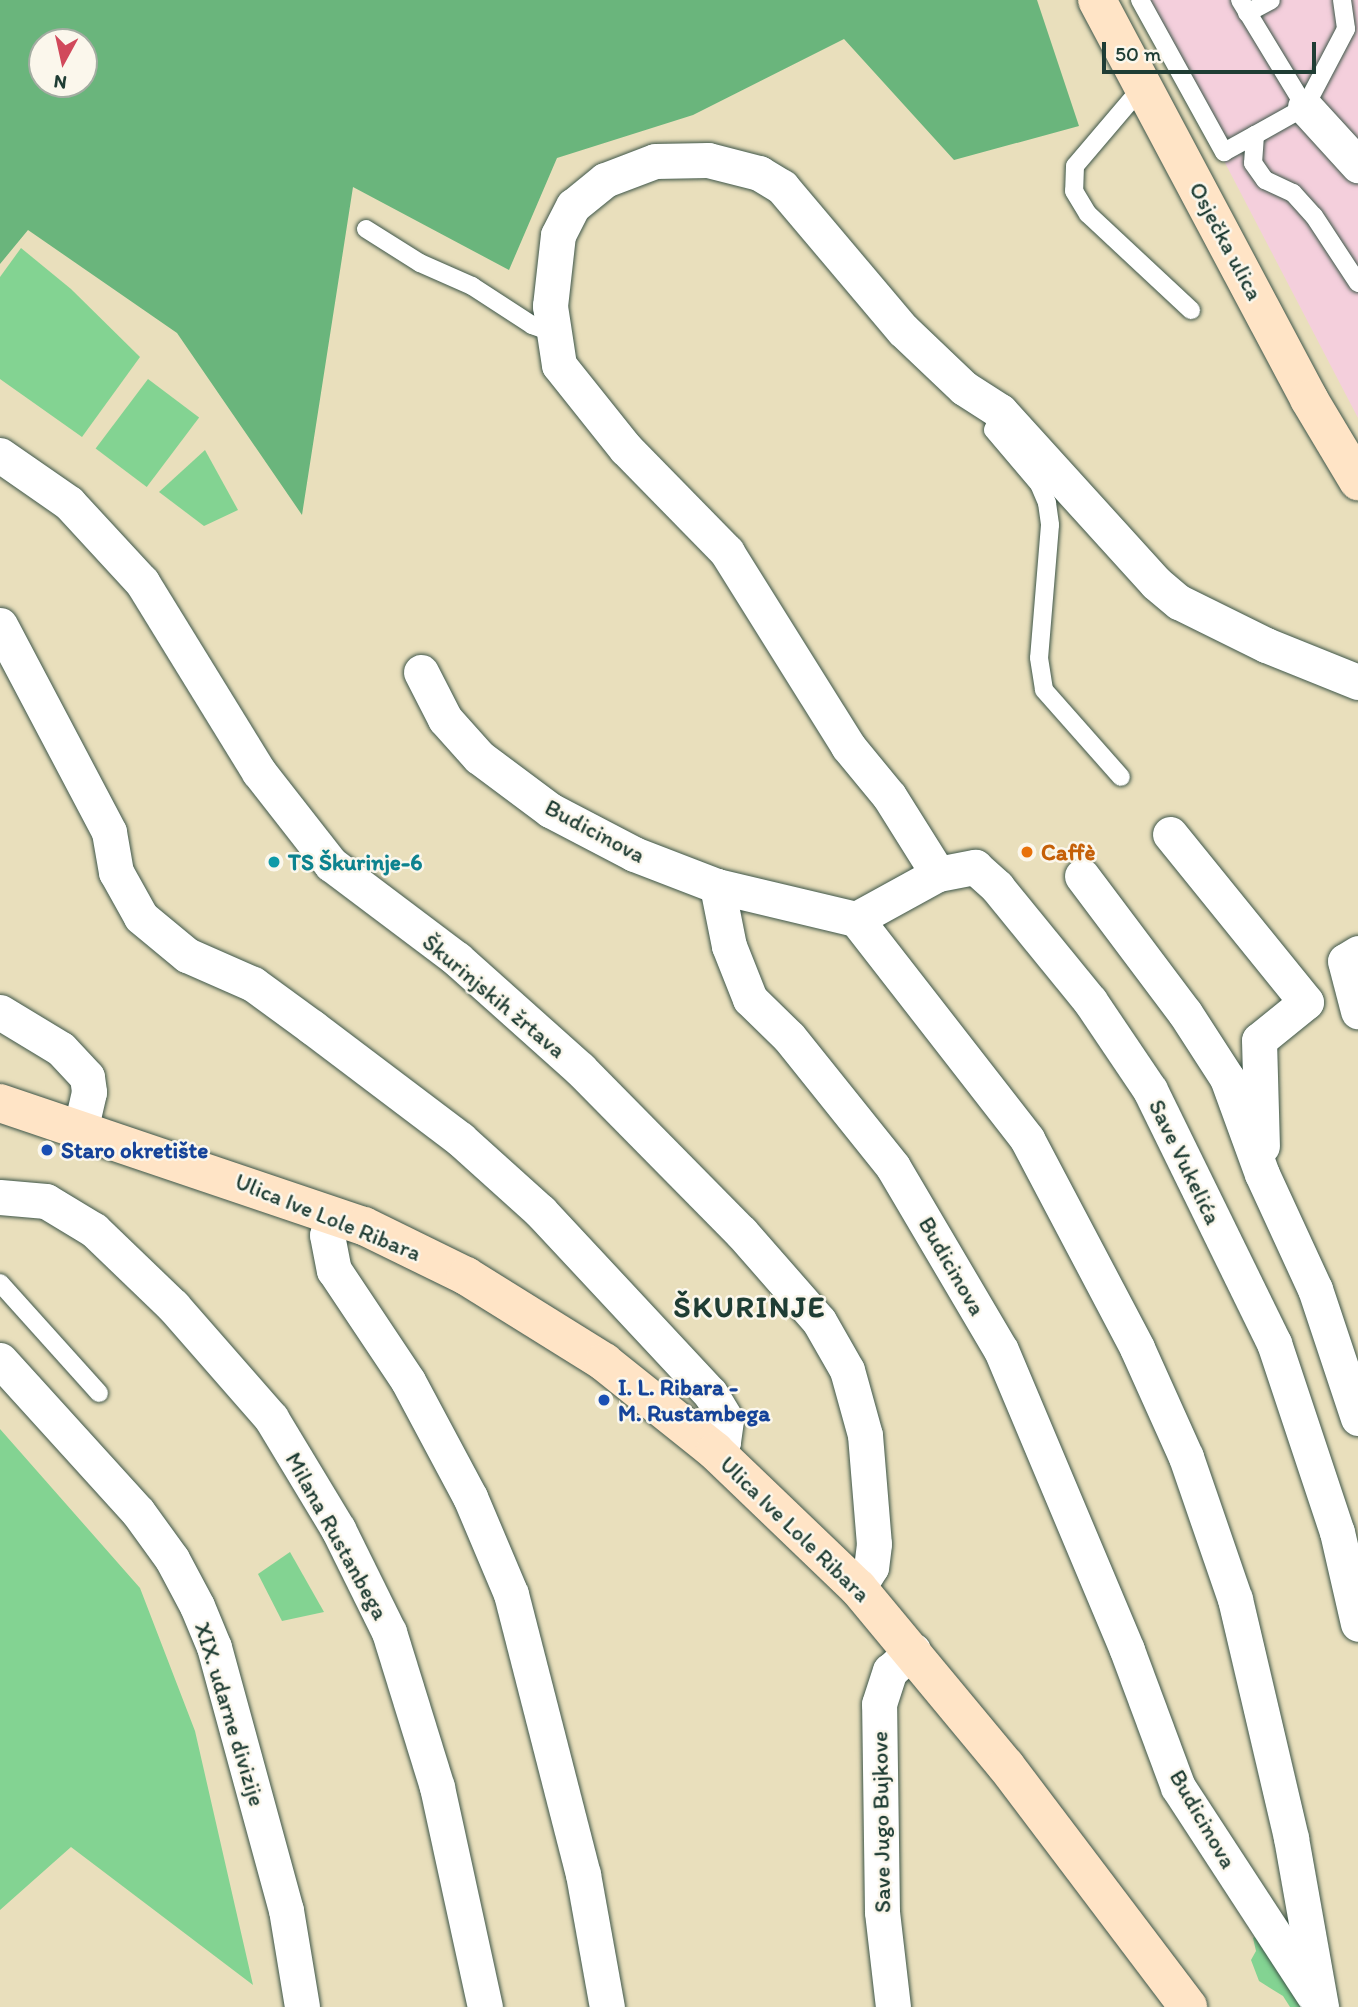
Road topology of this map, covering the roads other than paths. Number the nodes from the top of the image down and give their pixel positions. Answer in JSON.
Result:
{"nodes":[{"id":1,"x":1097,"y":0,"type":"edge"},
{"id":2,"x":1160,"y":0,"type":"edge"},
{"id":3,"x":1271,"y":0,"type":"edge"},
{"id":4,"x":1342,"y":0,"type":"edge"},
{"id":5,"x":1243,"y":6,"type":"edge"},
{"id":6,"x":1144,"y":7,"type":"edge"},
{"id":7,"x":1143,"y":86,"type":"junction"},
{"id":8,"x":1306,"y":107,"type":"junction"},
{"id":9,"x":1255,"y":135,"type":"junction"},
{"id":10,"x":1358,"y":165,"type":"edge"},
{"id":11,"x":366,"y":229,"type":"dead end"},
{"id":12,"x":1358,"y":283,"type":"edge"},
{"id":13,"x":1191,"y":310,"type":"dead end"},
{"id":14,"x":551,"y":332,"type":"junction"},
{"id":15,"x":1000,"y":411,"type":"junction"},
{"id":16,"x":0,"y":455,"type":"edge"},
{"id":17,"x":1358,"y":481,"type":"edge"},
{"id":18,"x":0,"y":625,"type":"edge"},
{"id":19,"x":421,"y":671,"type":"dead end"},
{"id":20,"x":1358,"y":682,"type":"edge"},
{"id":21,"x":1121,"y":777,"type":"dead end"},
{"id":22,"x":1170,"y":834,"type":"dead end"},
{"id":23,"x":938,"y":874,"type":"junction"},
{"id":24,"x":1082,"y":876,"type":"dead end"},
{"id":25,"x":717,"y":886,"type":"junction"},
{"id":26,"x":856,"y":919,"type":"junction"},
{"id":27,"x":1352,"y":962,"type":"edge"},
{"id":28,"x":1358,"y":1011,"type":"edge"},
{"id":29,"x":0,"y":1012,"type":"edge"},
{"id":30,"x":0,"y":1103,"type":"edge"},
{"id":31,"x":80,"y":1130,"type":"junction"},
{"id":32,"x":1262,"y":1174,"type":"junction"},
{"id":33,"x":0,"y":1197,"type":"edge"},
{"id":34,"x":334,"y":1216,"type":"junction"},
{"id":35,"x":0,"y":1283,"type":"edge"},
{"id":36,"x":0,"y":1360,"type":"edge"},
{"id":37,"x":99,"y":1393,"type":"dead end"},
{"id":38,"x":1358,"y":1418,"type":"edge"},
{"id":39,"x":715,"y":1451,"type":"junction"},
{"id":40,"x":858,"y":1588,"type":"junction"},
{"id":41,"x":1358,"y":1624,"type":"edge"},
{"id":42,"x":913,"y":1650,"type":"junction"},
{"id":43,"x":302,"y":2007,"type":"edge"},
{"id":44,"x":485,"y":2007,"type":"edge"},
{"id":45,"x":607,"y":2007,"type":"edge"},
{"id":46,"x":893,"y":2007,"type":"edge"},
{"id":47,"x":1188,"y":2007,"type":"edge"},
{"id":48,"x":1321,"y":2007,"type":"edge"}],
"edges":[{"from":1,"to":7,"type":"street","name":"Osječka ulica"},
{"from":2,"to":6,"type":"lane"},
{"from":3,"to":5,"type":"lane"},
{"from":4,"to":8,"type":"lane"},
{"from":5,"to":8,"type":"lane"},
{"from":6,"to":9,"type":"lane"},
{"from":7,"to":13,"type":"lane"},
{"from":7,"to":17,"type":"street","name":"Osječka ulica"},
{"from":8,"to":9,"type":"lane"},
{"from":8,"to":10,"type":"street"},
{"from":9,"to":12,"type":"lane"},
{"from":11,"to":14,"type":"lane"},
{"from":14,"to":15,"type":"street"},
{"from":14,"to":23,"type":"street"},
{"from":15,"to":20,"type":"street"},
{"from":15,"to":21,"type":"lane"},
{"from":16,"to":40,"type":"street","name":"Škurinjskih žrtava"},
{"from":18,"to":39,"type":"street"},
{"from":19,"to":25,"type":"street","name":"Budicinova"},
{"from":22,"to":32,"type":"street"},
{"from":23,"to":26,"type":"street","name":"Save Vukelića"},
{"from":23,"to":41,"type":"street","name":"Save Vukelića"},
{"from":24,"to":32,"type":"street"},
{"from":25,"to":26,"type":"street"},
{"from":25,"to":48,"type":"street","name":"Budicinova"},
{"from":26,"to":48,"type":"street"},
{"from":27,"to":28,"type":"street"},
{"from":29,"to":31,"type":"street"},
{"from":30,"to":31,"type":"street","name":"Ulica Ive Lole Ribara"},
{"from":31,"to":34,"type":"street","name":"Ulica Ive Lole Ribara"},
{"from":32,"to":38,"type":"street"},
{"from":33,"to":44,"type":"street","name":"Milana Rustanbega"},
{"from":34,"to":39,"type":"street","name":"Ulica Ive Lole Ribara"},
{"from":34,"to":45,"type":"street"},
{"from":35,"to":37,"type":"lane"},
{"from":36,"to":43,"type":"street","name":"XIX. udarne divizije"},
{"from":39,"to":40,"type":"street","name":"Ulica Ive Lole Ribara"},
{"from":40,"to":42,"type":"street","name":"Ulica Ive Lole Ribara"},
{"from":42,"to":46,"type":"street","name":"Save Jugo Bujkove"},
{"from":42,"to":47,"type":"street","name":"Ulica Ive Lole Ribara"}]}
